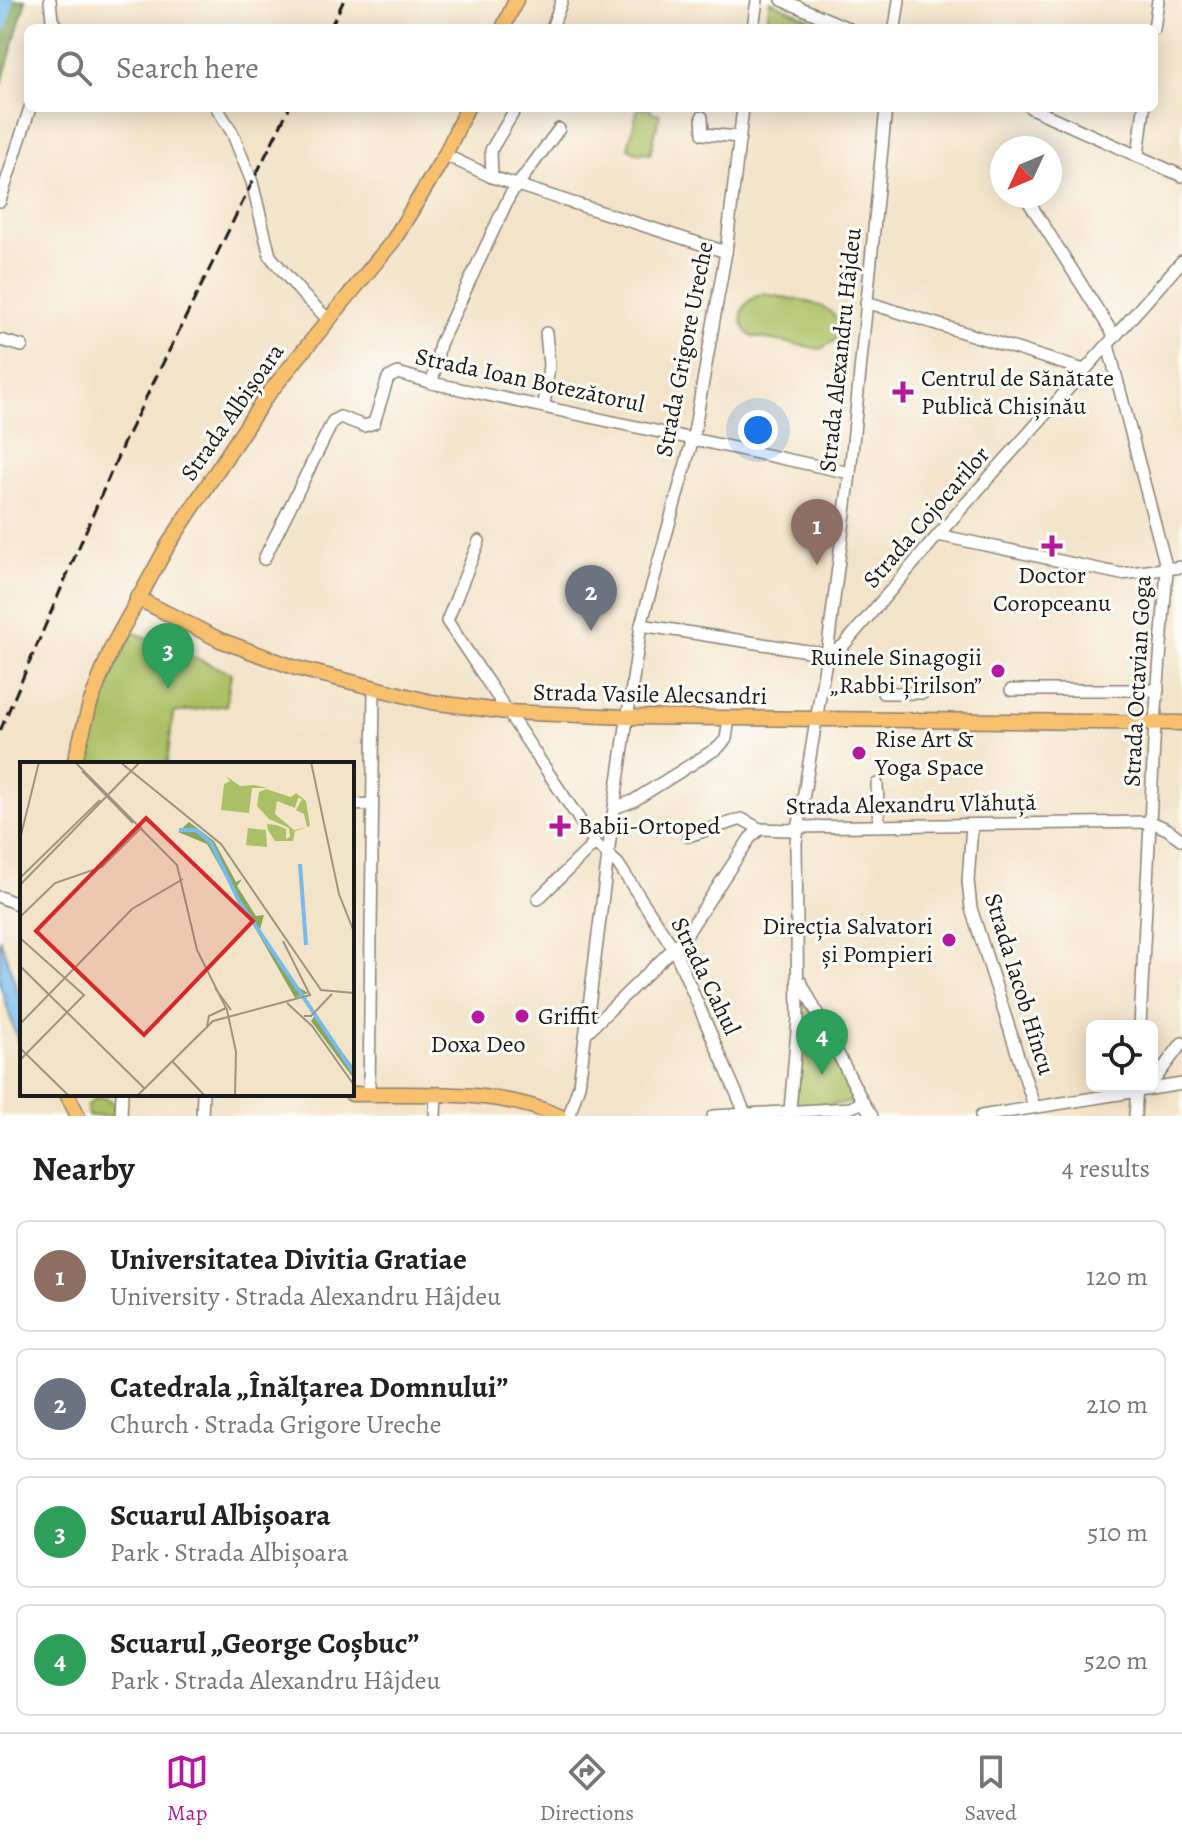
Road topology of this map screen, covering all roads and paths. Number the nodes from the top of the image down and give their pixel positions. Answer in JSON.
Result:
{"nodes":[{"id":1,"x":50,"y":0,"type":"edge"},
{"id":2,"x":516,"y":0,"type":"edge"},
{"id":3,"x":562,"y":0,"type":"edge"},
{"id":4,"x":757,"y":0,"type":"edge"},
{"id":5,"x":782,"y":0,"type":"edge"},
{"id":6,"x":899,"y":0,"type":"edge"},
{"id":7,"x":1158,"y":0,"type":"edge"},
{"id":8,"x":56,"y":24,"type":"edge"},
{"id":9,"x":505,"y":24,"type":"edge"},
{"id":10,"x":553,"y":24,"type":"edge"},
{"id":11,"x":754,"y":24,"type":"edge"},
{"id":12,"x":839,"y":24,"type":"edge"},
{"id":13,"x":896,"y":24,"type":"edge"},
{"id":14,"x":1155,"y":24,"type":"edge"},
{"id":15,"x":29,"y":112,"type":"edge"},
{"id":16,"x":220,"y":112,"type":"edge"},
{"id":17,"x":465,"y":112,"type":"edge"},
{"id":18,"x":514,"y":112,"type":"edge"},
{"id":19,"x":743,"y":112,"type":"edge"},
{"id":20,"x":886,"y":112,"type":"edge"},
{"id":21,"x":1040,"y":112,"type":"edge"},
{"id":22,"x":1143,"y":112,"type":"edge"},
{"id":23,"x":702,"y":117,"type":"dead end"},
{"id":24,"x":559,"y":129,"type":"dead end"},
{"id":25,"x":740,"y":137,"type":"junction"},
{"id":26,"x":445,"y":155,"type":"junction"},
{"id":27,"x":1138,"y":155,"type":"junction"},
{"id":28,"x":1182,"y":176,"type":"edge"},
{"id":29,"x":492,"y":177,"type":"junction"},
{"id":30,"x":517,"y":185,"type":"junction"},
{"id":31,"x":0,"y":201,"type":"edge"},
{"id":32,"x":1032,"y":208,"type":"edge"},
{"id":33,"x":726,"y":252,"type":"junction"},
{"id":34,"x":1181,"y":263,"type":"edge"},
{"id":35,"x":866,"y":302,"type":"junction"},
{"id":36,"x":328,"y":319,"type":"junction"},
{"id":37,"x":546,"y":333,"type":"dead end"},
{"id":38,"x":0,"y":340,"type":"edge"},
{"id":39,"x":1111,"y":341,"type":"junction"},
{"id":40,"x":22,"y":346,"type":"dead end"},
{"id":41,"x":1084,"y":370,"type":"junction"},
{"id":42,"x":432,"y":383,"type":"junction"},
{"id":43,"x":544,"y":406,"type":"junction"},
{"id":44,"x":693,"y":438,"type":"junction"},
{"id":45,"x":850,"y":473,"type":"junction"},
{"id":46,"x":938,"y":535,"type":"junction"},
{"id":47,"x":479,"y":541,"type":"dead end"},
{"id":48,"x":264,"y":559,"type":"dead end"},
{"id":49,"x":1182,"y":567,"type":"edge"},
{"id":50,"x":1167,"y":570,"type":"junction"},
{"id":51,"x":137,"y":598,"type":"junction"},
{"id":52,"x":641,"y":625,"type":"junction"},
{"id":53,"x":827,"y":654,"type":"junction"},
{"id":54,"x":374,"y":689,"type":"junction"},
{"id":55,"x":1011,"y":690,"type":"dead end"},
{"id":56,"x":1158,"y":690,"type":"junction"},
{"id":57,"x":883,"y":693,"type":"dead end"},
{"id":58,"x":923,"y":693,"type":"dead end"},
{"id":59,"x":507,"y":712,"type":"junction"},
{"id":60,"x":628,"y":717,"type":"junction"},
{"id":61,"x":729,"y":718,"type":"junction"},
{"id":62,"x":816,"y":719,"type":"junction"},
{"id":63,"x":1155,"y":722,"type":"junction"},
{"id":64,"x":1182,"y":723,"type":"edge"},
{"id":65,"x":75,"y":762,"type":"edge"},
{"id":66,"x":877,"y":784,"type":"dead end"},
{"id":67,"x":372,"y":804,"type":"junction"},
{"id":68,"x":354,"y":805,"type":"edge"},
{"id":69,"x":614,"y":808,"type":"junction"},
{"id":70,"x":1151,"y":822,"type":"junction"},
{"id":71,"x":972,"y":825,"type":"junction"},
{"id":72,"x":879,"y":826,"type":"junction"},
{"id":73,"x":798,"y":827,"type":"junction"},
{"id":74,"x":760,"y":829,"type":"junction"},
{"id":75,"x":688,"y":836,"type":"dead end"},
{"id":76,"x":1182,"y":840,"type":"edge"},
{"id":77,"x":595,"y":843,"type":"junction"},
{"id":78,"x":609,"y":854,"type":"junction"},
{"id":79,"x":0,"y":897,"type":"edge"},
{"id":80,"x":538,"y":899,"type":"dead end"},
{"id":81,"x":20,"y":905,"type":"edge"},
{"id":82,"x":674,"y":949,"type":"junction"},
{"id":83,"x":799,"y":977,"type":"junction"},
{"id":84,"x":1140,"y":1020,"type":"edge"},
{"id":85,"x":587,"y":1032,"type":"junction"},
{"id":86,"x":1182,"y":1043,"type":"edge"},
{"id":87,"x":1158,"y":1072,"type":"edge"},
{"id":88,"x":1182,"y":1084,"type":"edge"},
{"id":89,"x":1158,"y":1086,"type":"edge"},
{"id":90,"x":1116,"y":1092,"type":"edge"},
{"id":91,"x":1143,"y":1092,"type":"edge"},
{"id":92,"x":354,"y":1094,"type":"edge"},
{"id":93,"x":369,"y":1094,"type":"junction"},
{"id":94,"x":436,"y":1095,"type":"junction"},
{"id":95,"x":66,"y":1096,"type":"edge"},
{"id":96,"x":67,"y":1096,"type":"edge"},
{"id":97,"x":122,"y":1096,"type":"edge"},
{"id":98,"x":203,"y":1096,"type":"edge"},
{"id":99,"x":863,"y":1102,"type":"junction"},
{"id":100,"x":1034,"y":1106,"type":"junction"},
{"id":101,"x":790,"y":1110,"type":"junction"},
{"id":102,"x":745,"y":1113,"type":"junction"},
{"id":103,"x":67,"y":1116,"type":"edge"},
{"id":104,"x":78,"y":1116,"type":"edge"},
{"id":105,"x":121,"y":1116,"type":"edge"},
{"id":106,"x":202,"y":1116,"type":"edge"},
{"id":107,"x":435,"y":1116,"type":"edge"},
{"id":108,"x":559,"y":1116,"type":"edge"},
{"id":109,"x":569,"y":1116,"type":"edge"},
{"id":110,"x":713,"y":1116,"type":"edge"},
{"id":111,"x":872,"y":1116,"type":"edge"},
{"id":112,"x":981,"y":1116,"type":"edge"},
{"id":113,"x":1135,"y":1116,"type":"edge"}],
"edges":[{"from":1,"to":8,"type":"street"},
{"from":2,"to":9,"type":"main road"},
{"from":3,"to":10,"type":"street"},
{"from":4,"to":11,"type":"street"},
{"from":5,"to":12,"type":"street"},
{"from":6,"to":13,"type":"street"},
{"from":7,"to":14,"type":"street"},
{"from":15,"to":31,"type":"street"},
{"from":16,"to":36,"type":"street"},
{"from":17,"to":26,"type":"main road","name":"Strada Albișoara"},
{"from":18,"to":29,"type":"street"},
{"from":19,"to":25,"type":"street","name":"Strada Grigore Ureche"},
{"from":20,"to":35,"type":"street","name":"Strada Alexandru Hâjdeu"},
{"from":21,"to":27,"type":"street"},
{"from":22,"to":27,"type":"street"},
{"from":23,"to":25,"type":"street"},
{"from":24,"to":30,"type":"street"},
{"from":25,"to":33,"type":"street","name":"Strada Grigore Ureche"},
{"from":26,"to":29,"type":"street"},
{"from":26,"to":36,"type":"main road","name":"Strada Albișoara"},
{"from":27,"to":28,"type":"street"},
{"from":29,"to":30,"type":"street"},
{"from":30,"to":33,"type":"street"},
{"from":30,"to":42,"type":"street"},
{"from":32,"to":39,"type":"street","name":"Strada Octavian Goga"},
{"from":33,"to":44,"type":"street","name":"Strada Grigore Ureche"},
{"from":34,"to":39,"type":"street","name":"Strada Cojocarilor"},
{"from":35,"to":41,"type":"street"},
{"from":35,"to":45,"type":"street","name":"Strada Alexandru Hâjdeu"},
{"from":36,"to":51,"type":"main road","name":"Strada Albișoara"},
{"from":37,"to":43,"type":"street"},
{"from":38,"to":40,"type":"street"},
{"from":39,"to":41,"type":"street","name":"Strada Cojocarilor"},
{"from":39,"to":50,"type":"street","name":"Strada Octavian Goga"},
{"from":41,"to":46,"type":"street","name":"Strada Cojocarilor"},
{"from":42,"to":43,"type":"street","name":"Strada Ioan Botezătorul"},
{"from":42,"to":48,"type":"street","name":"Strada Ioan Botezătorul"},
{"from":43,"to":44,"type":"street","name":"Strada Ioan Botezătorul"},
{"from":44,"to":45,"type":"street","name":"Strada Ioan Botezătorul"},
{"from":44,"to":52,"type":"street","name":"Strada Grigore Ureche"},
{"from":45,"to":53,"type":"street","name":"Strada Alexandru Hâjdeu"},
{"from":46,"to":50,"type":"street"},
{"from":46,"to":53,"type":"street","name":"Strada Cojocarilor"},
{"from":47,"to":59,"type":"street","name":"Strada Cahul"},
{"from":49,"to":50,"type":"street"},
{"from":50,"to":56,"type":"street","name":"Strada Octavian Goga"},
{"from":51,"to":54,"type":"main road","name":"Strada Vasile Alecsandri"},
{"from":51,"to":65,"type":"main road","name":"Strada Albișoara"},
{"from":52,"to":53,"type":"street"},
{"from":52,"to":60,"type":"street","name":"Strada Grigore Ureche"},
{"from":53,"to":62,"type":"street","name":"Strada Alexandru Hâjdeu"},
{"from":54,"to":59,"type":"main road","name":"Strada Vasile Alecsandri"},
{"from":54,"to":67,"type":"street"},
{"from":55,"to":56,"type":"street"},
{"from":56,"to":63,"type":"street","name":"Strada Octavian Goga"},
{"from":57,"to":58,"type":"street"},
{"from":59,"to":60,"type":"main road","name":"Strada Vasile Alecsandri"},
{"from":59,"to":77,"type":"street","name":"Strada Cahul"},
{"from":60,"to":61,"type":"main road","name":"Strada Vasile Alecsandri"},
{"from":60,"to":69,"type":"street","name":"Strada Grigore Ureche"},
{"from":61,"to":62,"type":"main road","name":"Strada Vasile Alecsandri"},
{"from":61,"to":69,"type":"street"},
{"from":62,"to":63,"type":"main road","name":"Strada Vasile Alecsandri"},
{"from":62,"to":73,"type":"street","name":"Strada Alexandru Hâjdeu"},
{"from":63,"to":64,"type":"main road","name":"Strada Vasile Alecsandri"},
{"from":63,"to":70,"type":"street","name":"Strada Octavian Goga"},
{"from":66,"to":72,"type":"street"},
{"from":67,"to":68,"type":"street"},
{"from":67,"to":93,"type":"street"},
{"from":69,"to":78,"type":"street","name":"Strada Grigore Ureche"},
{"from":70,"to":71,"type":"street","name":"Strada Alexandru Vlăhuță"},
{"from":70,"to":76,"type":"street"},
{"from":70,"to":84,"type":"street","name":"Strada Octavian Goga"},
{"from":71,"to":72,"type":"street","name":"Strada Alexandru Vlăhuță"},
{"from":71,"to":100,"type":"street","name":"Strada Iacob Hîncu"},
{"from":72,"to":73,"type":"street","name":"Strada Alexandru Vlăhuță"},
{"from":73,"to":74,"type":"street","name":"Strada Alexandru Vlăhuță"},
{"from":73,"to":83,"type":"street","name":"Strada Alexandru Hâjdeu"},
{"from":74,"to":75,"type":"street"},
{"from":74,"to":82,"type":"street","name":"Strada Alexandru Vlăhuță"},
{"from":77,"to":78,"type":"street","name":"Strada Cahul"},
{"from":77,"to":80,"type":"street"},
{"from":78,"to":82,"type":"street","name":"Strada Cahul"},
{"from":78,"to":85,"type":"street","name":"Strada Grigore Ureche"},
{"from":79,"to":81,"type":"street"},
{"from":82,"to":85,"type":"street","name":"Strada Alexandru Vlăhuță"},
{"from":82,"to":102,"type":"street","name":"Strada Cahul"},
{"from":83,"to":99,"type":"street","name":"Strada Alexandru Hâjdeu"},
{"from":83,"to":101,"type":"street","name":"Strada Alexandru Hâjdeu"},
{"from":85,"to":109,"type":"street","name":"Strada Grigore Ureche"},
{"from":86,"to":87,"type":"street"},
{"from":88,"to":89,"type":"street"},
{"from":90,"to":100,"type":"street"},
{"from":91,"to":113,"type":"street"},
{"from":92,"to":93,"type":"main road"},
{"from":93,"to":94,"type":"main road"},
{"from":94,"to":107,"type":"street"},
{"from":94,"to":108,"type":"main road"},
{"from":95,"to":103,"type":"main road"},
{"from":96,"to":104,"type":"main road"},
{"from":97,"to":105,"type":"street"},
{"from":98,"to":106,"type":"street"},
{"from":99,"to":101,"type":"street"},
{"from":99,"to":111,"type":"street","name":"Strada Alexandru Hâjdeu"},
{"from":100,"to":112,"type":"street"},
{"from":101,"to":102,"type":"street"},
{"from":102,"to":110,"type":"street"}]}
